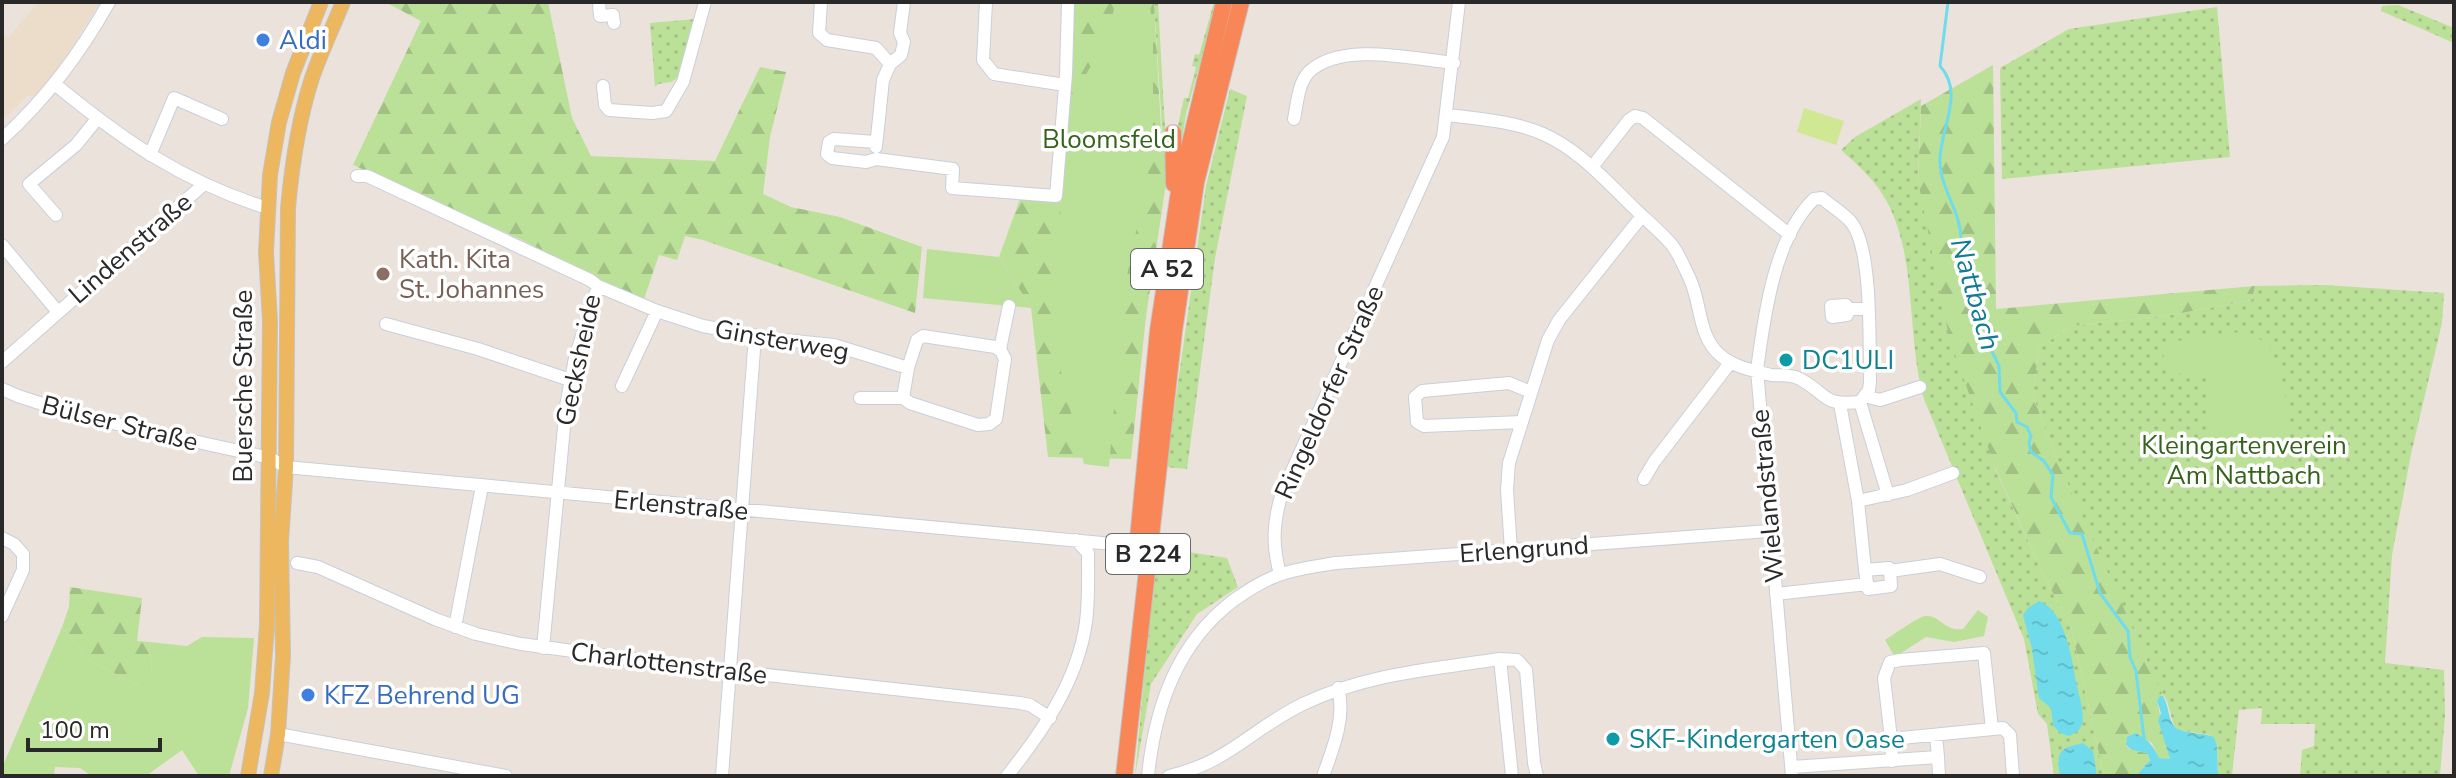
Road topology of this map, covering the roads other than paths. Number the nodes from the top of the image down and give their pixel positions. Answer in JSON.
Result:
{"nodes":[{"id":1,"x":109,"y":2,"type":"edge"},
{"id":2,"x":321,"y":2,"type":"edge"},
{"id":3,"x":343,"y":2,"type":"edge"},
{"id":4,"x":599,"y":2,"type":"edge"},
{"id":5,"x":705,"y":2,"type":"edge"},
{"id":6,"x":821,"y":2,"type":"edge"},
{"id":7,"x":904,"y":2,"type":"edge"},
{"id":8,"x":986,"y":2,"type":"edge"},
{"id":9,"x":1068,"y":2,"type":"edge"},
{"id":10,"x":1224,"y":2,"type":"edge"},
{"id":11,"x":1241,"y":2,"type":"edge"},
{"id":12,"x":1459,"y":4,"type":"edge"},
{"id":13,"x":614,"y":23,"type":"dead end"},
{"id":14,"x":1454,"y":63,"type":"junction"},
{"id":15,"x":890,"y":64,"type":"junction"},
{"id":16,"x":56,"y":85,"type":"junction"},
{"id":17,"x":1065,"y":85,"type":"junction"},
{"id":18,"x":603,"y":86,"type":"dead end"},
{"id":19,"x":1448,"y":115,"type":"junction"},
{"id":20,"x":97,"y":119,"type":"junction"},
{"id":21,"x":222,"y":119,"type":"dead end"},
{"id":22,"x":1294,"y":119,"type":"dead end"},
{"id":23,"x":1173,"y":133,"type":"dead end"},
{"id":24,"x":2,"y":139,"type":"edge"},
{"id":25,"x":876,"y":142,"type":"junction"},
{"id":26,"x":150,"y":155,"type":"junction"},
{"id":27,"x":876,"y":159,"type":"junction"},
{"id":28,"x":1592,"y":167,"type":"junction"},
{"id":29,"x":357,"y":176,"type":"dead end"},
{"id":30,"x":203,"y":185,"type":"junction"},
{"id":31,"x":1177,"y":206,"type":"junction"},
{"id":32,"x":267,"y":208,"type":"junction"},
{"id":33,"x":56,"y":215,"type":"dead end"},
{"id":34,"x":1642,"y":216,"type":"junction"},
{"id":35,"x":1790,"y":235,"type":"junction"},
{"id":36,"x":2,"y":245,"type":"edge"},
{"id":37,"x":598,"y":286,"type":"junction"},
{"id":38,"x":1009,"y":306,"type":"dead end"},
{"id":39,"x":1849,"y":309,"type":"dead end"},
{"id":40,"x":1868,"y":309,"type":"junction"},
{"id":41,"x":657,"y":311,"type":"junction"},
{"id":42,"x":58,"y":312,"type":"junction"},
{"id":43,"x":386,"y":324,"type":"dead end"},
{"id":44,"x":1166,"y":331,"type":"junction"},
{"id":45,"x":755,"y":336,"type":"junction"},
{"id":46,"x":1000,"y":349,"type":"junction"},
{"id":47,"x":2,"y":362,"type":"edge"},
{"id":48,"x":1730,"y":363,"type":"junction"},
{"id":49,"x":908,"y":368,"type":"junction"},
{"id":50,"x":1757,"y":370,"type":"junction"},
{"id":51,"x":570,"y":380,"type":"junction"},
{"id":52,"x":622,"y":386,"type":"dead end"},
{"id":53,"x":1920,"y":387,"type":"dead end"},
{"id":54,"x":2,"y":389,"type":"edge"},
{"id":55,"x":1531,"y":392,"type":"junction"},
{"id":56,"x":860,"y":398,"type":"dead end"},
{"id":57,"x":903,"y":398,"type":"junction"},
{"id":58,"x":1862,"y":399,"type":"junction"},
{"id":59,"x":1840,"y":404,"type":"junction"},
{"id":60,"x":1522,"y":422,"type":"junction"},
{"id":61,"x":270,"y":458,"type":"junction"},
{"id":62,"x":286,"y":467,"type":"junction"},
{"id":63,"x":1953,"y":473,"type":"dead end"},
{"id":64,"x":1644,"y":479,"type":"dead end"},
{"id":65,"x":482,"y":486,"type":"junction"},
{"id":66,"x":556,"y":493,"type":"junction"},
{"id":67,"x":1888,"y":495,"type":"junction"},
{"id":68,"x":1858,"y":501,"type":"junction"},
{"id":69,"x":743,"y":510,"type":"junction"},
{"id":70,"x":1769,"y":531,"type":"junction"},
{"id":71,"x":2,"y":538,"type":"edge"},
{"id":72,"x":1076,"y":540,"type":"junction"},
{"id":73,"x":1113,"y":544,"type":"dead end"},
{"id":74,"x":1511,"y":550,"type":"junction"},
{"id":75,"x":297,"y":563,"type":"dead end"},
{"id":76,"x":1865,"y":570,"type":"junction"},
{"id":77,"x":1890,"y":571,"type":"junction"},
{"id":78,"x":1280,"y":574,"type":"junction"},
{"id":79,"x":1980,"y":577,"type":"dead end"},
{"id":80,"x":1867,"y":584,"type":"junction"},
{"id":81,"x":1776,"y":594,"type":"junction"},
{"id":82,"x":2,"y":616,"type":"edge"},
{"id":83,"x":455,"y":627,"type":"junction"},
{"id":84,"x":543,"y":648,"type":"junction"},
{"id":85,"x":1500,"y":659,"type":"junction"},
{"id":86,"x":730,"y":670,"type":"junction"},
{"id":87,"x":1338,"y":688,"type":"junction"},
{"id":88,"x":1050,"y":718,"type":"junction"},
{"id":89,"x":1992,"y":729,"type":"junction"},
{"id":90,"x":278,"y":734,"type":"junction"},
{"id":91,"x":1936,"y":735,"type":"junction"},
{"id":92,"x":1891,"y":739,"type":"junction"},
{"id":93,"x":1938,"y":757,"type":"junction"},
{"id":94,"x":1892,"y":761,"type":"junction"},
{"id":95,"x":1792,"y":772,"type":"edge"},
{"id":96,"x":1148,"y":775,"type":"edge"},
{"id":97,"x":248,"y":776,"type":"edge"},
{"id":98,"x":271,"y":776,"type":"edge"},
{"id":99,"x":506,"y":776,"type":"edge"},
{"id":100,"x":722,"y":776,"type":"edge"},
{"id":101,"x":1007,"y":776,"type":"edge"},
{"id":102,"x":1114,"y":776,"type":"edge"},
{"id":103,"x":1124,"y":776,"type":"edge"},
{"id":104,"x":1168,"y":776,"type":"edge"},
{"id":105,"x":1323,"y":776,"type":"edge"},
{"id":106,"x":1512,"y":776,"type":"edge"},
{"id":107,"x":1537,"y":776,"type":"edge"},
{"id":108,"x":1939,"y":776,"type":"edge"},
{"id":109,"x":2013,"y":776,"type":"edge"}],
"edges":[{"from":1,"to":16,"type":"street"},
{"from":2,"to":32,"type":"main road","name":"Buersche Straße"},
{"from":3,"to":62,"type":"main road","name":"Buersche Straße"},
{"from":4,"to":13,"type":"street"},
{"from":5,"to":18,"type":"street"},
{"from":6,"to":15,"type":"street"},
{"from":7,"to":15,"type":"street"},
{"from":8,"to":17,"type":"street"},
{"from":9,"to":17,"type":"street"},
{"from":10,"to":31,"type":"highway","number":"A 52"},
{"from":11,"to":44,"type":"highway","number":"A 52"},
{"from":12,"to":14,"type":"street","name":"Ringeldorfer Straße"},
{"from":14,"to":19,"type":"street","name":"Ringeldorfer Straße"},
{"from":14,"to":22,"type":"street"},
{"from":15,"to":25,"type":"street"},
{"from":16,"to":20,"type":"street"},
{"from":16,"to":24,"type":"street"},
{"from":17,"to":27,"type":"street"},
{"from":19,"to":28,"type":"street"},
{"from":19,"to":78,"type":"street","name":"Ringeldorfer Straße"},
{"from":20,"to":26,"type":"street"},
{"from":20,"to":33,"type":"street"},
{"from":21,"to":26,"type":"street"},
{"from":23,"to":31,"type":"highway"},
{"from":25,"to":27,"type":"street"},
{"from":25,"to":27,"type":"street"},
{"from":26,"to":30,"type":"street"},
{"from":28,"to":34,"type":"street"},
{"from":28,"to":35,"type":"street"},
{"from":29,"to":37,"type":"street","name":"Gecksheide"},
{"from":30,"to":32,"type":"street"},
{"from":30,"to":42,"type":"street","name":"Lindenstraße"},
{"from":31,"to":44,"type":"highway","number":"A 52"},
{"from":32,"to":61,"type":"main road","name":"Buersche Straße"},
{"from":34,"to":48,"type":"street"},
{"from":34,"to":55,"type":"street"},
{"from":35,"to":40,"type":"street","name":"Wielandstraße"},
{"from":35,"to":50,"type":"street","name":"Wielandstraße"},
{"from":36,"to":42,"type":"street","name":"Lindenstraße"},
{"from":37,"to":41,"type":"street","name":"Ginsterweg"},
{"from":37,"to":51,"type":"street","name":"Gecksheide"},
{"from":38,"to":46,"type":"street","name":"Ginsterweg"},
{"from":39,"to":40,"type":"street"},
{"from":40,"to":58,"type":"street"},
{"from":41,"to":45,"type":"street","name":"Ginsterweg"},
{"from":41,"to":52,"type":"street"},
{"from":42,"to":47,"type":"street","name":"Lindenstraße"},
{"from":43,"to":51,"type":"street"},
{"from":44,"to":102,"type":"highway","number":"B 224"},
{"from":44,"to":103,"type":"highway","number":"B 224"},
{"from":45,"to":49,"type":"street","name":"Ginsterweg"},
{"from":45,"to":69,"type":"street"},
{"from":46,"to":49,"type":"street"},
{"from":46,"to":57,"type":"street","name":"Ginsterweg"},
{"from":48,"to":50,"type":"street"},
{"from":48,"to":64,"type":"street"},
{"from":49,"to":57,"type":"street"},
{"from":50,"to":59,"type":"street"},
{"from":50,"to":70,"type":"street","name":"Wielandstraße"},
{"from":51,"to":66,"type":"street","name":"Gecksheide"},
{"from":53,"to":58,"type":"street"},
{"from":54,"to":61,"type":"street","name":"Bülser Straße"},
{"from":55,"to":60,"type":"street"},
{"from":55,"to":60,"type":"street"},
{"from":56,"to":57,"type":"street","name":"Ginsterweg"},
{"from":58,"to":59,"type":"street"},
{"from":58,"to":67,"type":"street"},
{"from":59,"to":68,"type":"street"},
{"from":60,"to":74,"type":"street"},
{"from":61,"to":62,"type":"street","name":"Bülser Straße"},
{"from":61,"to":97,"type":"main road","name":"Buersche Straße"},
{"from":62,"to":65,"type":"street","name":"Erlenstraße"},
{"from":62,"to":90,"type":"main road","name":"Buersche Straße"},
{"from":63,"to":67,"type":"street"},
{"from":65,"to":66,"type":"street","name":"Erlenstraße"},
{"from":65,"to":83,"type":"street"},
{"from":66,"to":69,"type":"street","name":"Erlenstraße"},
{"from":66,"to":84,"type":"street","name":"Gecksheide"},
{"from":67,"to":68,"type":"street"},
{"from":68,"to":76,"type":"street"},
{"from":69,"to":72,"type":"street","name":"Erlenstraße"},
{"from":69,"to":86,"type":"street"},
{"from":70,"to":74,"type":"street","name":"Erlengrund"},
{"from":70,"to":81,"type":"street","name":"Wielandstraße"},
{"from":71,"to":82,"type":"street"},
{"from":72,"to":73,"type":"street","name":"Erlenstraße"},
{"from":72,"to":88,"type":"street"},
{"from":74,"to":78,"type":"street","name":"Erlengrund"},
{"from":75,"to":83,"type":"street","name":"Charlottenstraße"},
{"from":76,"to":77,"type":"street"},
{"from":76,"to":80,"type":"street"},
{"from":77,"to":79,"type":"street"},
{"from":77,"to":80,"type":"street"},
{"from":78,"to":96,"type":"street"},
{"from":80,"to":81,"type":"street"},
{"from":81,"to":95,"type":"street","name":"Wielandstraße"},
{"from":83,"to":84,"type":"street","name":"Charlottenstraße"},
{"from":84,"to":86,"type":"street","name":"Charlottenstraße"},
{"from":85,"to":87,"type":"street"},
{"from":85,"to":106,"type":"street"},
{"from":85,"to":107,"type":"street"},
{"from":86,"to":88,"type":"street","name":"Charlottenstraße"},
{"from":86,"to":100,"type":"street"},
{"from":87,"to":104,"type":"street"},
{"from":87,"to":105,"type":"street"},
{"from":88,"to":101,"type":"street"},
{"from":89,"to":91,"type":"street"},
{"from":89,"to":92,"type":"street"},
{"from":89,"to":109,"type":"street"},
{"from":90,"to":98,"type":"main road","name":"Buersche Straße"},
{"from":90,"to":99,"type":"street"},
{"from":91,"to":92,"type":"street"},
{"from":91,"to":93,"type":"street"},
{"from":92,"to":94,"type":"street"},
{"from":93,"to":94,"type":"street"},
{"from":93,"to":108,"type":"street"},
{"from":94,"to":95,"type":"street"},
{"from":96,"to":104,"type":"street"}]}
